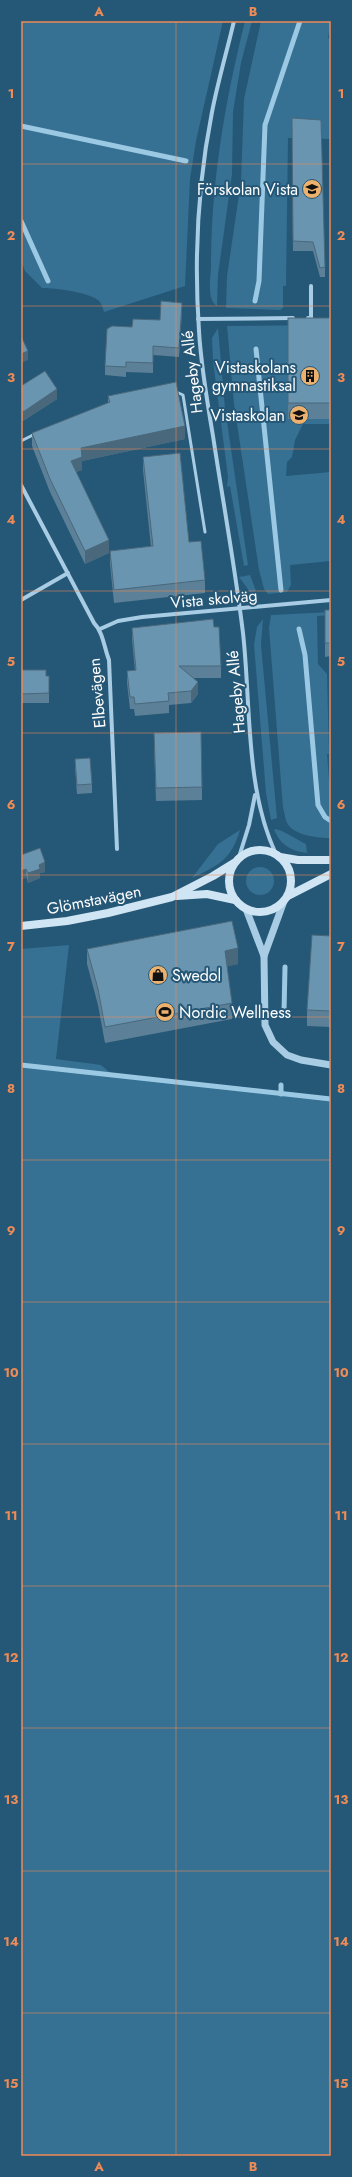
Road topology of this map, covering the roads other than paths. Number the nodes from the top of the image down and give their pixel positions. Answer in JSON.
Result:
{"nodes":[{"id":1,"x":234,"y":21,"type":"edge"},
{"id":2,"x":311,"y":286,"type":"dead end"},
{"id":3,"x":198,"y":318,"type":"junction"},
{"id":4,"x":297,"y":318,"type":"edge"},
{"id":5,"x":304,"y":318,"type":"edge"},
{"id":6,"x":311,"y":318,"type":"junction"},
{"id":7,"x":318,"y":318,"type":"edge"},
{"id":8,"x":172,"y":390,"type":"edge"},
{"id":9,"x":36,"y":433,"type":"edge"},
{"id":10,"x":21,"y":441,"type":"edge"},
{"id":11,"x":21,"y":485,"type":"edge"},
{"id":12,"x":204,"y":532,"type":"dead end"},
{"id":13,"x":68,"y":574,"type":"junction"},
{"id":14,"x":21,"y":600,"type":"edge"},
{"id":15,"x":331,"y":600,"type":"edge"},
{"id":16,"x":240,"y":609,"type":"junction"},
{"id":17,"x":100,"y":629,"type":"junction"},
{"id":18,"x":255,"y":792,"type":"junction"},
{"id":19,"x":117,"y":849,"type":"dead end"},
{"id":20,"x":278,"y":855,"type":"junction"},
{"id":21,"x":237,"y":860,"type":"junction"},
{"id":22,"x":331,"y":860,"type":"edge"},
{"id":23,"x":331,"y":874,"type":"edge"},
{"id":24,"x":172,"y":897,"type":"junction"},
{"id":25,"x":286,"y":898,"type":"junction"},
{"id":26,"x":234,"y":900,"type":"junction"},
{"id":27,"x":246,"y":909,"type":"junction"},
{"id":28,"x":21,"y":926,"type":"edge"},
{"id":29,"x":264,"y":956,"type":"junction"},
{"id":30,"x":331,"y":1065,"type":"edge"}],
"edges":[{"from":1,"to":3,"type":"street","name":"Hageby Allé"},
{"from":2,"to":6,"type":"street"},
{"from":3,"to":4,"type":"street"},
{"from":3,"to":16,"type":"street","name":"Hageby Allé"},
{"from":5,"to":6,"type":"street"},
{"from":6,"to":7,"type":"lane"},
{"from":8,"to":12,"type":"lane"},
{"from":9,"to":10,"type":"lane"},
{"from":11,"to":13,"type":"street","name":"Elbevägen"},
{"from":13,"to":14,"type":"street"},
{"from":13,"to":17,"type":"street","name":"Elbevägen"},
{"from":15,"to":16,"type":"street","name":"Vista skolväg"},
{"from":16,"to":17,"type":"street","name":"Vista skolväg"},
{"from":16,"to":18,"type":"street","name":"Hageby Allé"},
{"from":17,"to":19,"type":"street","name":"Elbevägen"},
{"from":18,"to":20,"type":"street","name":"Hageby Allé"},
{"from":18,"to":21,"type":"street","name":"Hageby Allé"},
{"from":20,"to":21,"type":"main road","name":"Glömstavägen"},
{"from":20,"to":22,"type":"main road","name":"Glömstavägen"},
{"from":20,"to":25,"type":"main road"},
{"from":21,"to":24,"type":"main road","name":"Glömstavägen"},
{"from":21,"to":26,"type":"main road"},
{"from":23,"to":25,"type":"main road","name":"Glömstavägen"},
{"from":24,"to":26,"type":"main road","name":"Glömstavägen"},
{"from":24,"to":28,"type":"main road","name":"Glömstavägen"},
{"from":25,"to":27,"type":"main road","name":"Glömstavägen"},
{"from":25,"to":29,"type":"street"},
{"from":26,"to":27,"type":"main road","name":"Glömstavägen"},
{"from":27,"to":29,"type":"street"},
{"from":29,"to":30,"type":"street"}]}
